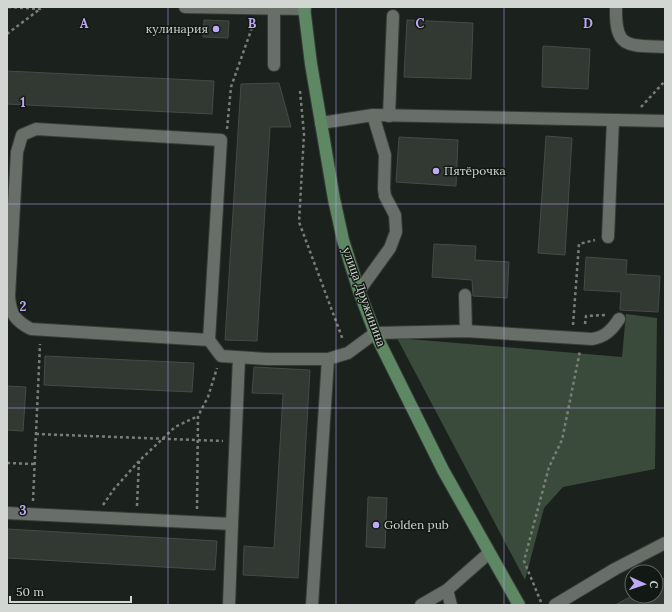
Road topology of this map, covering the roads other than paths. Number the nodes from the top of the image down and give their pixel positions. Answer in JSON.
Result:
{"nodes":[{"id":1,"x":184,"y":7,"type":"edge"},
{"id":2,"x":616,"y":7,"type":"edge"},
{"id":3,"x":274,"y":8,"type":"junction"},
{"id":4,"x":304,"y":8,"type":"edge"},
{"id":5,"x":393,"y":16,"type":"dead end"},
{"id":6,"x":665,"y":47,"type":"edge"},
{"id":7,"x":274,"y":65,"type":"dead end"},
{"id":8,"x":373,"y":115,"type":"junction"},
{"id":9,"x":389,"y":116,"type":"junction"},
{"id":10,"x":613,"y":120,"type":"junction"},
{"id":11,"x":665,"y":121,"type":"edge"},
{"id":12,"x":322,"y":123,"type":"junction"},
{"id":13,"x":608,"y":237,"type":"road end"},
{"id":14,"x":359,"y":291,"type":"junction"},
{"id":15,"x":465,"y":296,"type":"dead end"},
{"id":16,"x":615,"y":317,"type":"road end"},
{"id":17,"x":466,"y":331,"type":"junction"},
{"id":18,"x":375,"y":334,"type":"junction"},
{"id":19,"x":210,"y":340,"type":"junction"},
{"id":20,"x":239,"y":358,"type":"junction"},
{"id":21,"x":328,"y":359,"type":"junction"},
{"id":22,"x":7,"y":513,"type":"edge"},
{"id":23,"x":232,"y":524,"type":"junction"},
{"id":24,"x":665,"y":543,"type":"edge"},
{"id":25,"x":490,"y":553,"type":"junction"},
{"id":26,"x":447,"y":590,"type":"junction"},
{"id":27,"x":568,"y":602,"type":"edge"},
{"id":28,"x":229,"y":605,"type":"edge"},
{"id":29,"x":312,"y":605,"type":"edge"},
{"id":30,"x":421,"y":605,"type":"edge"},
{"id":31,"x":451,"y":605,"type":"edge"},
{"id":32,"x":519,"y":605,"type":"edge"},
{"id":33,"x":555,"y":605,"type":"edge"}],
"edges":[{"from":1,"to":3,"type":"street"},
{"from":2,"to":6,"type":"street"},
{"from":3,"to":4,"type":"street"},
{"from":3,"to":7,"type":"street"},
{"from":4,"to":12,"type":"main road","name":"улица Дружинина"},
{"from":5,"to":9,"type":"street"},
{"from":8,"to":9,"type":"street"},
{"from":8,"to":12,"type":"street"},
{"from":8,"to":14,"type":"street"},
{"from":9,"to":10,"type":"street"},
{"from":10,"to":11,"type":"street"},
{"from":10,"to":13,"type":"street"},
{"from":12,"to":14,"type":"main road","name":"улица Дружинина"},
{"from":14,"to":18,"type":"main road","name":"улица Дружинина"},
{"from":15,"to":17,"type":"street"},
{"from":16,"to":17,"type":"street"},
{"from":17,"to":18,"type":"street"},
{"from":18,"to":21,"type":"street"},
{"from":18,"to":25,"type":"main road","name":"улица Дружинина"},
{"from":19,"to":19,"type":"street"},
{"from":19,"to":20,"type":"street"},
{"from":20,"to":21,"type":"street"},
{"from":20,"to":23,"type":"street"},
{"from":21,"to":29,"type":"street"},
{"from":22,"to":23,"type":"street"},
{"from":23,"to":28,"type":"street"},
{"from":24,"to":27,"type":"street"},
{"from":25,"to":26,"type":"street"},
{"from":25,"to":32,"type":"main road","name":"улица Дружинина"},
{"from":26,"to":30,"type":"street"},
{"from":26,"to":31,"type":"street"},
{"from":27,"to":33,"type":"street"}]}
